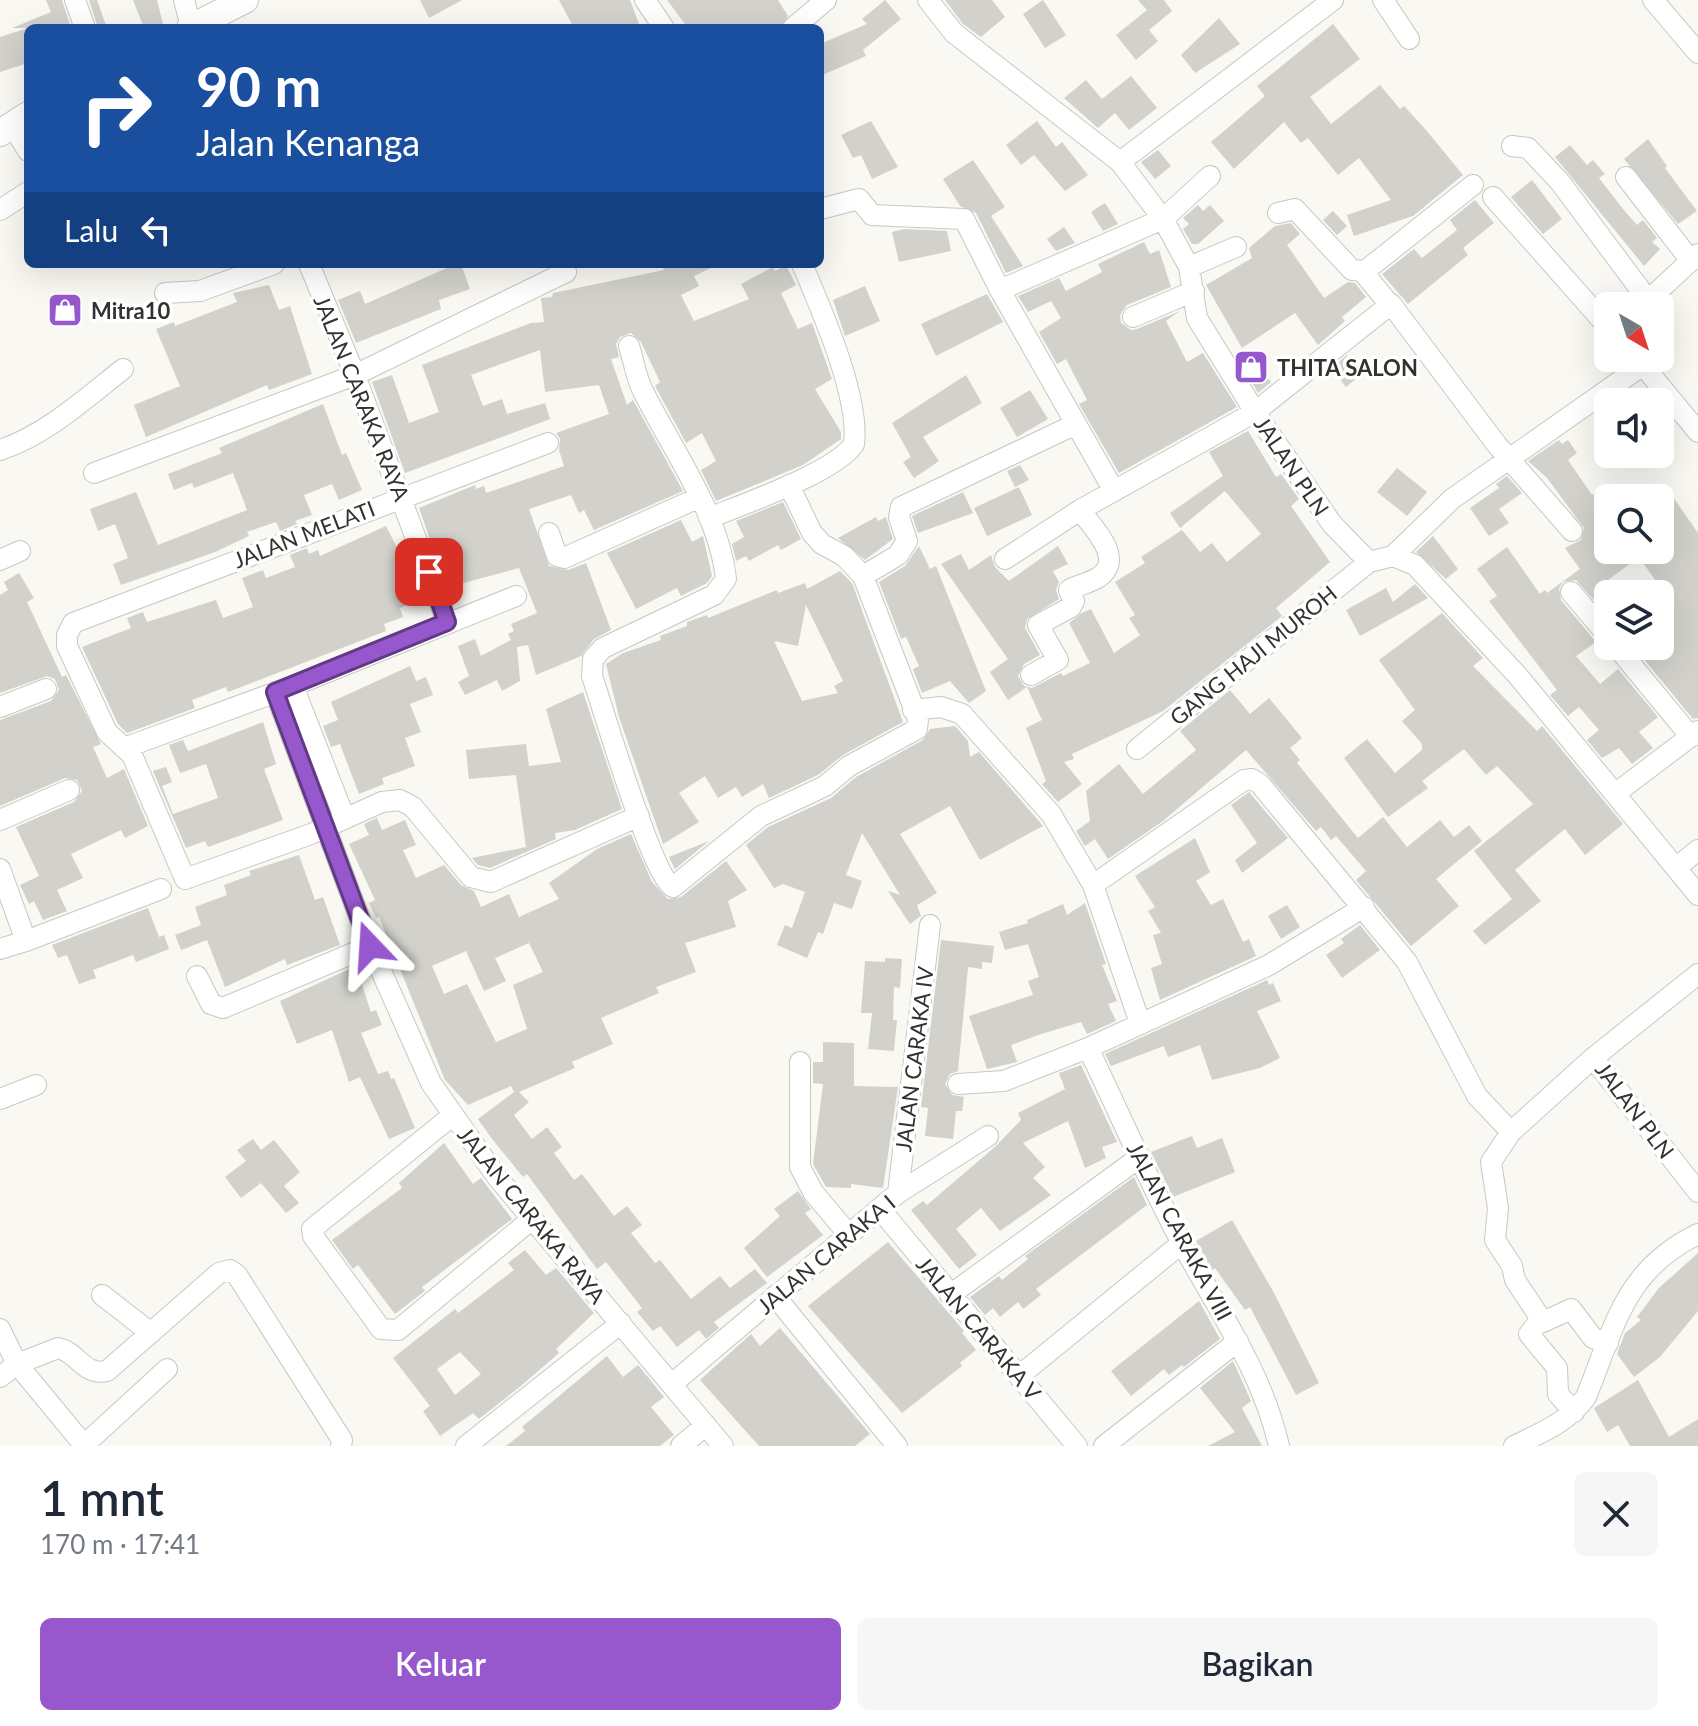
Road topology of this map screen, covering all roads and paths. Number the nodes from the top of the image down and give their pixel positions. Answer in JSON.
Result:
{"nodes":[{"id":1,"x":75,"y":0,"type":"edge"},
{"id":2,"x":184,"y":0,"type":"edge"},
{"id":3,"x":645,"y":0,"type":"edge"},
{"id":4,"x":826,"y":0,"type":"edge"},
{"id":5,"x":928,"y":0,"type":"edge"},
{"id":6,"x":1333,"y":0,"type":"edge"},
{"id":7,"x":1383,"y":0,"type":"edge"},
{"id":8,"x":1653,"y":0,"type":"edge"},
{"id":9,"x":215,"y":15,"type":"edge"},
{"id":10,"x":84,"y":24,"type":"edge"},
{"id":11,"x":661,"y":24,"type":"edge"},
{"id":12,"x":798,"y":24,"type":"edge"},
{"id":13,"x":1409,"y":39,"type":"dead end"},
{"id":14,"x":1698,"y":53,"type":"edge"},
{"id":15,"x":13,"y":124,"type":"edge"},
{"id":16,"x":24,"y":144,"type":"edge"},
{"id":17,"x":1512,"y":146,"type":"dead end"},
{"id":18,"x":1120,"y":162,"type":"junction"},
{"id":19,"x":1210,"y":176,"type":"dead end"},
{"id":20,"x":1626,"y":177,"type":"dead end"},
{"id":21,"x":1473,"y":185,"type":"dead end"},
{"id":22,"x":24,"y":195,"type":"edge"},
{"id":23,"x":1493,"y":197,"type":"dead end"},
{"id":24,"x":824,"y":208,"type":"edge"},
{"id":25,"x":0,"y":210,"type":"edge"},
{"id":26,"x":1278,"y":213,"type":"dead end"},
{"id":27,"x":1163,"y":219,"type":"junction"},
{"id":28,"x":1236,"y":247,"type":"dead end"},
{"id":29,"x":1694,"y":258,"type":"edge"},
{"id":30,"x":1189,"y":267,"type":"junction"},
{"id":31,"x":263,"y":268,"type":"edge"},
{"id":32,"x":311,"y":268,"type":"edge"},
{"id":33,"x":569,"y":268,"type":"edge"},
{"id":34,"x":804,"y":268,"type":"edge"},
{"id":35,"x":1362,"y":271,"type":"junction"},
{"id":36,"x":1000,"y":290,"type":"junction"},
{"id":37,"x":1194,"y":291,"type":"junction"},
{"id":38,"x":1637,"y":292,"type":"edge"},
{"id":39,"x":1657,"y":292,"type":"edge"},
{"id":40,"x":165,"y":293,"type":"dead end"},
{"id":41,"x":1390,"y":305,"type":"junction"},
{"id":42,"x":1594,"y":311,"type":"edge"},
{"id":43,"x":1133,"y":317,"type":"dead end"},
{"id":44,"x":629,"y":346,"type":"dead end"},
{"id":45,"x":123,"y":369,"type":"dead end"},
{"id":46,"x":1627,"y":372,"type":"edge"},
{"id":47,"x":1648,"y":372,"type":"edge"},
{"id":48,"x":355,"y":375,"type":"junction"},
{"id":49,"x":1255,"y":412,"type":"junction"},
{"id":50,"x":1076,"y":424,"type":"junction"},
{"id":51,"x":1698,"y":432,"type":"edge"},
{"id":52,"x":548,"y":443,"type":"dead end"},
{"id":53,"x":0,"y":450,"type":"edge"},
{"id":54,"x":1511,"y":458,"type":"junction"},
{"id":55,"x":94,"y":473,"type":"dead end"},
{"id":56,"x":789,"y":485,"type":"junction"},
{"id":57,"x":1114,"y":491,"type":"junction"},
{"id":58,"x":401,"y":497,"type":"junction"},
{"id":59,"x":698,"y":498,"type":"junction"},
{"id":60,"x":1080,"y":510,"type":"junction"},
{"id":61,"x":709,"y":518,"type":"junction"},
{"id":62,"x":1572,"y":531,"type":"dead end"},
{"id":63,"x":549,"y":533,"type":"dead end"},
{"id":64,"x":20,"y":551,"type":"dead end"},
{"id":65,"x":1393,"y":556,"type":"junction"},
{"id":66,"x":1005,"y":559,"type":"dead end"},
{"id":67,"x":0,"y":560,"type":"edge"},
{"id":68,"x":1369,"y":562,"type":"junction"},
{"id":69,"x":863,"y":576,"type":"junction"},
{"id":70,"x":1571,"y":592,"type":"dead end"},
{"id":71,"x":516,"y":596,"type":"dead end"},
{"id":72,"x":1594,"y":619,"type":"edge"},
{"id":73,"x":447,"y":622,"type":"junction"},
{"id":74,"x":1628,"y":660,"type":"edge"},
{"id":75,"x":1031,"y":675,"type":"dead end"},
{"id":76,"x":46,"y":689,"type":"dead end"},
{"id":77,"x":284,"y":689,"type":"junction"},
{"id":78,"x":0,"y":707,"type":"edge"},
{"id":79,"x":913,"y":710,"type":"junction"},
{"id":80,"x":1694,"y":734,"type":"edge"},
{"id":81,"x":124,"y":748,"type":"junction"},
{"id":82,"x":1137,"y":749,"type":"dead end"},
{"id":83,"x":69,"y":790,"type":"dead end"},
{"id":84,"x":1616,"y":793,"type":"junction"},
{"id":85,"x":639,"y":816,"type":"junction"},
{"id":86,"x":0,"y":820,"type":"edge"},
{"id":87,"x":337,"y":823,"type":"junction"},
{"id":88,"x":1698,"y":850,"type":"edge"},
{"id":89,"x":1677,"y":867,"type":"junction"},
{"id":90,"x":0,"y":869,"type":"edge"},
{"id":91,"x":1093,"y":885,"type":"junction"},
{"id":92,"x":161,"y":889,"type":"dead end"},
{"id":93,"x":1698,"y":895,"type":"edge"},
{"id":94,"x":1364,"y":907,"type":"junction"},
{"id":95,"x":930,"y":925,"type":"dead end"},
{"id":96,"x":26,"y":941,"type":"junction"},
{"id":97,"x":370,"y":946,"type":"junction"},
{"id":98,"x":0,"y":949,"type":"edge"},
{"id":99,"x":1698,"y":974,"type":"edge"},
{"id":100,"x":197,"y":976,"type":"dead end"},
{"id":101,"x":1140,"y":1023,"type":"junction"},
{"id":102,"x":1088,"y":1048,"type":"junction"},
{"id":103,"x":1593,"y":1058,"type":"junction"},
{"id":104,"x":800,"y":1062,"type":"dead end"},
{"id":105,"x":958,"y":1084,"type":"dead end"},
{"id":106,"x":36,"y":1085,"type":"dead end"},
{"id":107,"x":0,"y":1099,"type":"edge"},
{"id":108,"x":452,"y":1116,"type":"junction"},
{"id":109,"x":1511,"y":1132,"type":"junction"},
{"id":110,"x":988,"y":1136,"type":"dead end"},
{"id":111,"x":1140,"y":1157,"type":"junction"},
{"id":112,"x":1698,"y":1192,"type":"edge"},
{"id":113,"x":898,"y":1193,"type":"junction"},
{"id":114,"x":880,"y":1209,"type":"junction"},
{"id":115,"x":532,"y":1219,"type":"junction"},
{"id":116,"x":1698,"y":1234,"type":"edge"},
{"id":117,"x":849,"y":1235,"type":"junction"},
{"id":118,"x":1182,"y":1243,"type":"junction"},
{"id":119,"x":102,"y":1295,"type":"dead end"},
{"id":120,"x":950,"y":1295,"type":"junction"},
{"id":121,"x":775,"y":1296,"type":"junction"},
{"id":122,"x":1541,"y":1319,"type":"junction"},
{"id":123,"x":621,"y":1323,"type":"junction"},
{"id":124,"x":0,"y":1329,"type":"edge"},
{"id":125,"x":151,"y":1333,"type":"junction"},
{"id":126,"x":1238,"y":1341,"type":"junction"},
{"id":127,"x":1608,"y":1343,"type":"junction"},
{"id":128,"x":17,"y":1364,"type":"junction"},
{"id":129,"x":167,"y":1369,"type":"dead end"},
{"id":130,"x":1019,"y":1376,"type":"junction"},
{"id":131,"x":0,"y":1377,"type":"edge"},
{"id":132,"x":672,"y":1384,"type":"junction"},
{"id":133,"x":1574,"y":1412,"type":"junction"},
{"id":134,"x":706,"y":1425,"type":"junction"},
{"id":135,"x":84,"y":1445,"type":"edge"},
{"id":136,"x":341,"y":1446,"type":"edge"},
{"id":137,"x":466,"y":1446,"type":"edge"},
{"id":138,"x":681,"y":1446,"type":"edge"},
{"id":139,"x":723,"y":1446,"type":"edge"},
{"id":140,"x":897,"y":1446,"type":"edge"},
{"id":141,"x":1077,"y":1446,"type":"edge"},
{"id":142,"x":1104,"y":1446,"type":"edge"},
{"id":143,"x":1279,"y":1446,"type":"edge"},
{"id":144,"x":1514,"y":1446,"type":"edge"}],
"edges":[{"from":1,"to":10,"type":"street"},
{"from":2,"to":9,"type":"street"},
{"from":3,"to":11,"type":"street"},
{"from":4,"to":12,"type":"street"},
{"from":5,"to":18,"type":"street","name":"JALAN PLN"},
{"from":6,"to":18,"type":"street"},
{"from":7,"to":13,"type":"street"},
{"from":8,"to":14,"type":"street"},
{"from":15,"to":16,"type":"street"},
{"from":17,"to":38,"type":"street"},
{"from":18,"to":27,"type":"street","name":"JALAN PLN"},
{"from":19,"to":27,"type":"street"},
{"from":20,"to":29,"type":"street"},
{"from":21,"to":35,"type":"street"},
{"from":22,"to":25,"type":"street"},
{"from":23,"to":42,"type":"street"},
{"from":24,"to":36,"type":"street"},
{"from":26,"to":35,"type":"street"},
{"from":27,"to":30,"type":"street","name":"JALAN PLN"},
{"from":27,"to":36,"type":"street"},
{"from":28,"to":30,"type":"street"},
{"from":29,"to":39,"type":"street"},
{"from":30,"to":37,"type":"street","name":"JALAN PLN"},
{"from":31,"to":40,"type":"street"},
{"from":32,"to":48,"type":"street","name":"JALAN CARAKA RAYA"},
{"from":33,"to":48,"type":"street"},
{"from":34,"to":56,"type":"street"},
{"from":35,"to":41,"type":"street"},
{"from":36,"to":50,"type":"street"},
{"from":37,"to":43,"type":"street"},
{"from":37,"to":49,"type":"street","name":"JALAN PLN"},
{"from":41,"to":49,"type":"street"},
{"from":41,"to":54,"type":"street"},
{"from":44,"to":59,"type":"street"},
{"from":45,"to":53,"type":"street"},
{"from":46,"to":54,"type":"street"},
{"from":47,"to":51,"type":"street"},
{"from":48,"to":55,"type":"street"},
{"from":48,"to":58,"type":"street","name":"JALAN CARAKA RAYA"},
{"from":49,"to":57,"type":"street"},
{"from":49,"to":68,"type":"street","name":"JALAN PLN"},
{"from":50,"to":57,"type":"street"},
{"from":50,"to":69,"type":"street"},
{"from":52,"to":58,"type":"street","name":"JALAN MELATI"},
{"from":54,"to":62,"type":"street"},
{"from":54,"to":65,"type":"street"},
{"from":56,"to":61,"type":"street"},
{"from":56,"to":69,"type":"street"},
{"from":57,"to":60,"type":"street"},
{"from":58,"to":73,"type":"street","name":"JALAN CARAKA RAYA"},
{"from":58,"to":81,"type":"street","name":"JALAN MELATI"},
{"from":59,"to":61,"type":"street"},
{"from":59,"to":63,"type":"street"},
{"from":60,"to":66,"type":"street"},
{"from":60,"to":75,"type":"street"},
{"from":61,"to":85,"type":"street"},
{"from":64,"to":67,"type":"street"},
{"from":65,"to":68,"type":"street"},
{"from":65,"to":84,"type":"street"},
{"from":68,"to":82,"type":"street","name":"GANG HAJI MUROH"},
{"from":69,"to":79,"type":"street"},
{"from":70,"to":72,"type":"street"},
{"from":71,"to":73,"type":"street"},
{"from":73,"to":77,"type":"street"},
{"from":74,"to":80,"type":"street"},
{"from":76,"to":78,"type":"street"},
{"from":77,"to":81,"type":"street"},
{"from":77,"to":87,"type":"street","name":"JALAN CARAKA RAYA"},
{"from":79,"to":85,"type":"street"},
{"from":79,"to":91,"type":"street"},
{"from":80,"to":84,"type":"street"},
{"from":81,"to":87,"type":"street"},
{"from":83,"to":86,"type":"street"},
{"from":84,"to":89,"type":"street"},
{"from":85,"to":87,"type":"street"},
{"from":87,"to":97,"type":"street","name":"JALAN CARAKA RAYA"},
{"from":88,"to":89,"type":"street"},
{"from":89,"to":93,"type":"street"},
{"from":90,"to":96,"type":"street"},
{"from":91,"to":94,"type":"street"},
{"from":91,"to":101,"type":"street"},
{"from":92,"to":96,"type":"street"},
{"from":94,"to":101,"type":"street"},
{"from":94,"to":109,"type":"street"},
{"from":95,"to":113,"type":"street","name":"JALAN CARAKA IV"},
{"from":96,"to":98,"type":"street"},
{"from":97,"to":100,"type":"street"},
{"from":97,"to":108,"type":"street","name":"JALAN CARAKA RAYA"},
{"from":99,"to":103,"type":"street","name":"JALAN PLN"},
{"from":101,"to":102,"type":"street"},
{"from":102,"to":105,"type":"street"},
{"from":102,"to":111,"type":"street","name":"JALAN CARAKA VIII"},
{"from":103,"to":109,"type":"street"},
{"from":103,"to":112,"type":"street","name":"JALAN PLN"},
{"from":104,"to":117,"type":"street"},
{"from":106,"to":107,"type":"street"},
{"from":108,"to":115,"type":"street","name":"JALAN CARAKA RAYA"},
{"from":108,"to":115,"type":"street"},
{"from":109,"to":122,"type":"street"},
{"from":110,"to":113,"type":"street","name":"JALAN CARAKA I"},
{"from":111,"to":118,"type":"street","name":"JALAN CARAKA VIII"},
{"from":111,"to":120,"type":"street"},
{"from":113,"to":114,"type":"street","name":"JALAN CARAKA I"},
{"from":114,"to":117,"type":"street","name":"JALAN CARAKA I"},
{"from":114,"to":120,"type":"street","name":"JALAN CARAKA V"},
{"from":115,"to":123,"type":"street","name":"JALAN CARAKA RAYA"},
{"from":116,"to":127,"type":"street"},
{"from":117,"to":121,"type":"street","name":"JALAN CARAKA I"},
{"from":118,"to":126,"type":"street","name":"JALAN CARAKA VIII"},
{"from":118,"to":130,"type":"street"},
{"from":119,"to":125,"type":"street"},
{"from":120,"to":130,"type":"street","name":"JALAN CARAKA V"},
{"from":121,"to":132,"type":"street","name":"JALAN CARAKA I"},
{"from":121,"to":140,"type":"street"},
{"from":122,"to":127,"type":"street"},
{"from":122,"to":133,"type":"street"},
{"from":123,"to":132,"type":"street","name":"JALAN CARAKA RAYA"},
{"from":123,"to":137,"type":"street"},
{"from":124,"to":128,"type":"street"},
{"from":125,"to":128,"type":"street"},
{"from":125,"to":136,"type":"street"},
{"from":126,"to":142,"type":"street"},
{"from":126,"to":143,"type":"street","name":"JALAN CARAKA VIII"},
{"from":127,"to":133,"type":"street"},
{"from":128,"to":131,"type":"street"},
{"from":128,"to":135,"type":"street"},
{"from":129,"to":135,"type":"street"},
{"from":130,"to":141,"type":"street","name":"JALAN CARAKA V"},
{"from":132,"to":134,"type":"street","name":"JALAN CARAKA RAYA"},
{"from":133,"to":144,"type":"street"},
{"from":134,"to":138,"type":"street"},
{"from":134,"to":139,"type":"street","name":"JALAN CARAKA RAYA"}]}
